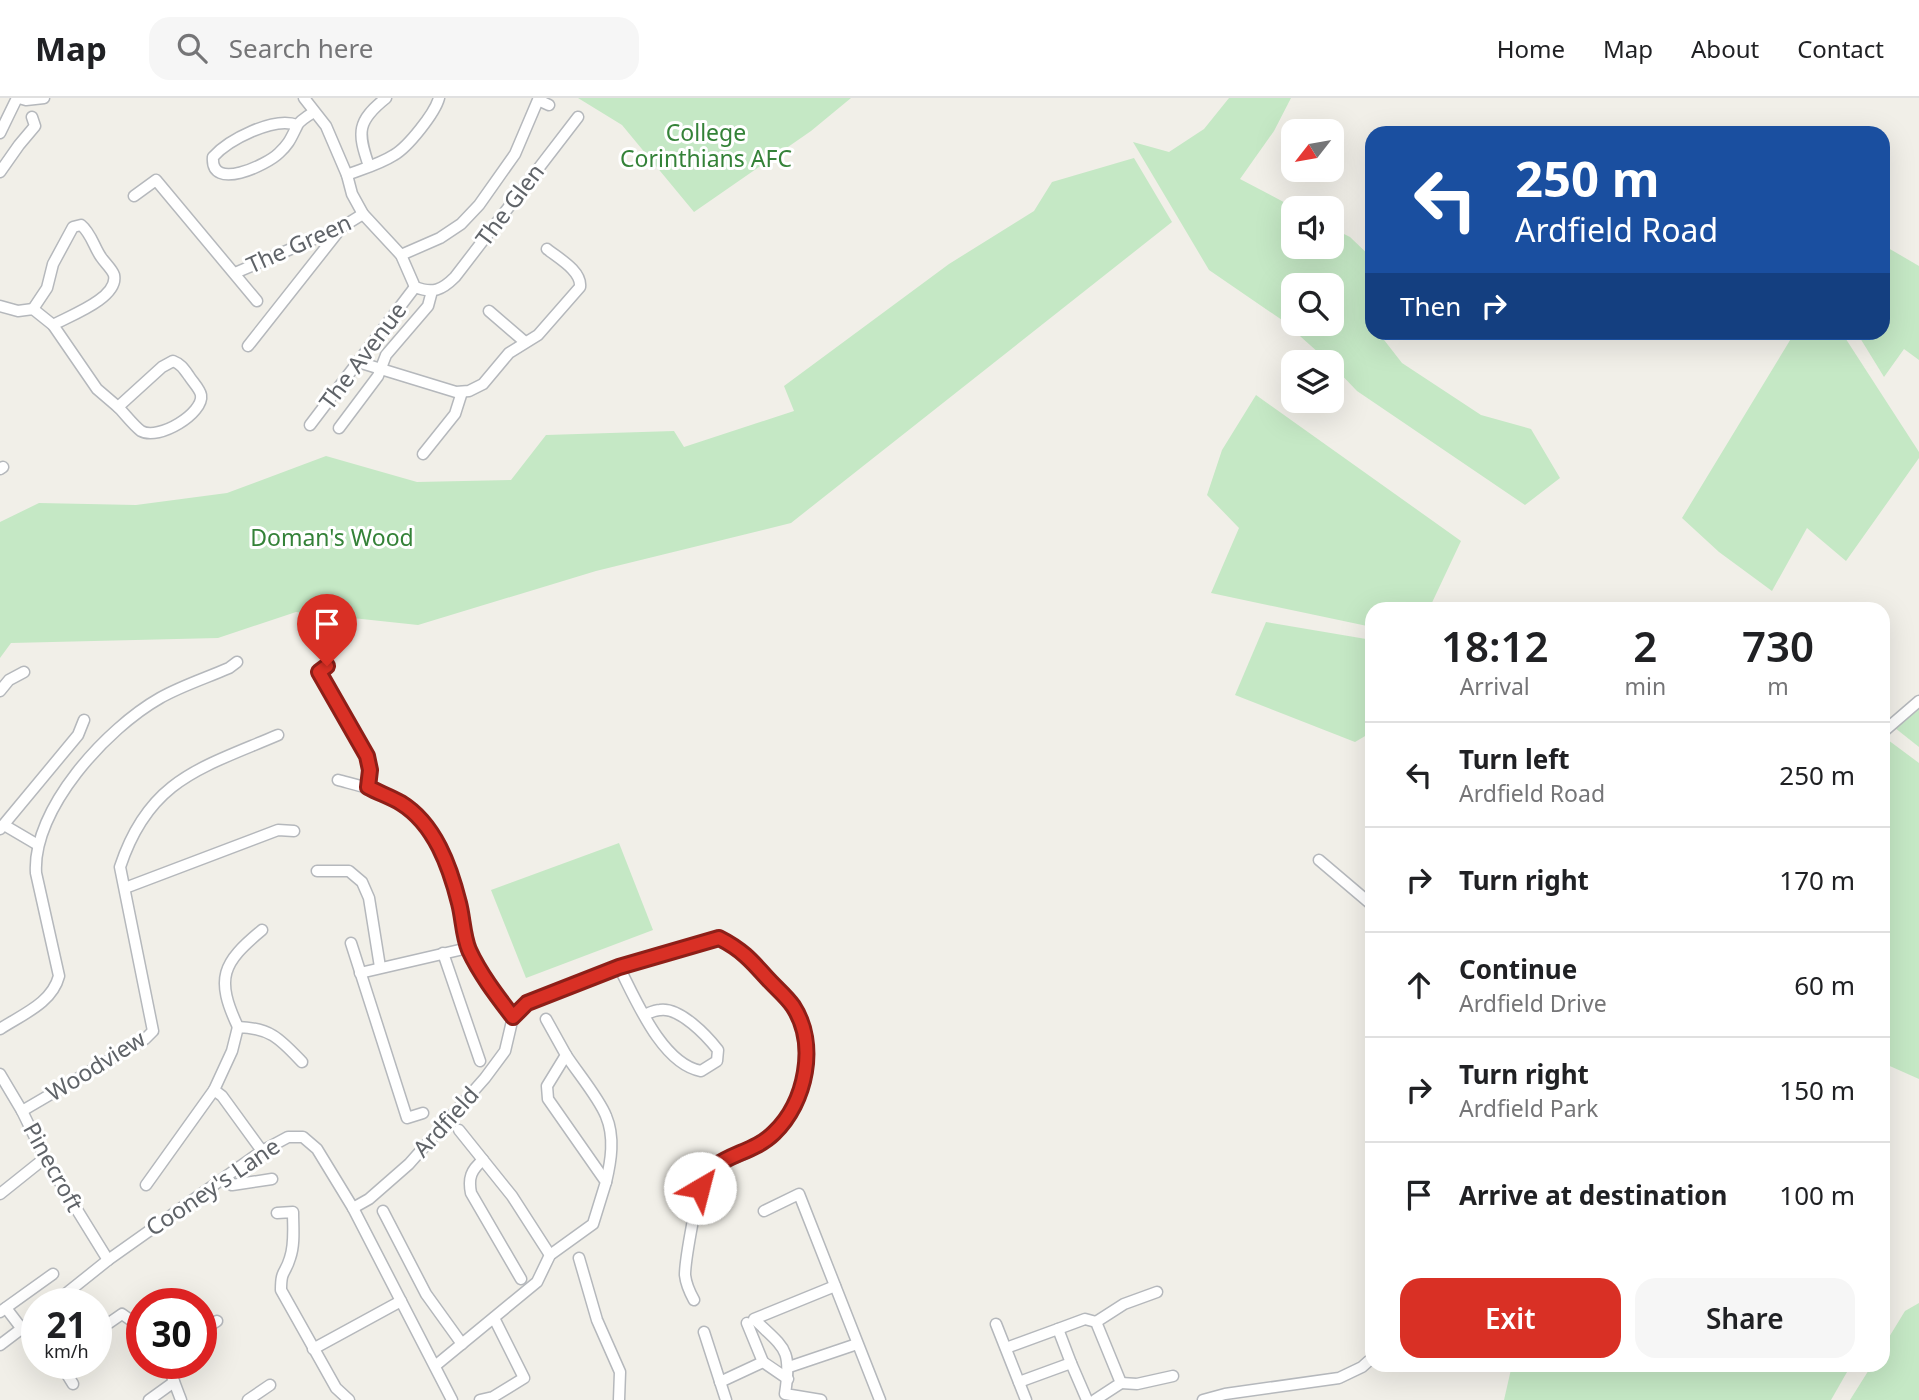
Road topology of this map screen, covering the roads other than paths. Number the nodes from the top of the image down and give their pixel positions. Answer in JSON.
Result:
{"nodes":[{"id":1,"x":18,"y":98,"type":"edge"},
{"id":2,"x":44,"y":98,"type":"edge"},
{"id":3,"x":304,"y":98,"type":"edge"},
{"id":4,"x":386,"y":98,"type":"edge"},
{"id":5,"x":439,"y":98,"type":"edge"},
{"id":6,"x":549,"y":105,"type":"dead end"},
{"id":7,"x":314,"y":112,"type":"junction"},
{"id":8,"x":32,"y":117,"type":"dead end"},
{"id":9,"x":578,"y":117,"type":"dead end"},
{"id":10,"x":297,"y":125,"type":"junction"},
{"id":11,"x":0,"y":133,"type":"edge"},
{"id":12,"x":369,"y":166,"type":"junction"},
{"id":13,"x":0,"y":172,"type":"edge"},
{"id":14,"x":347,"y":176,"type":"junction"},
{"id":15,"x":134,"y":195,"type":"dead end"},
{"id":16,"x":363,"y":214,"type":"junction"},
{"id":17,"x":342,"y":227,"type":"junction"},
{"id":18,"x":547,"y":248,"type":"dead end"},
{"id":19,"x":401,"y":255,"type":"junction"},
{"id":20,"x":235,"y":273,"type":"junction"},
{"id":21,"x":415,"y":287,"type":"junction"},
{"id":22,"x":436,"y":291,"type":"junction"},
{"id":23,"x":257,"y":301,"type":"dead end"},
{"id":24,"x":0,"y":306,"type":"edge"},
{"id":25,"x":33,"y":309,"type":"junction"},
{"id":26,"x":489,"y":311,"type":"dead end"},
{"id":27,"x":53,"y":325,"type":"junction"},
{"id":28,"x":525,"y":342,"type":"junction"},
{"id":29,"x":248,"y":346,"type":"dead end"},
{"id":30,"x":358,"y":362,"type":"junction"},
{"id":31,"x":380,"y":370,"type":"junction"},
{"id":32,"x":462,"y":391,"type":"junction"},
{"id":33,"x":118,"y":407,"type":"junction"},
{"id":34,"x":310,"y":425,"type":"dead end"},
{"id":35,"x":339,"y":428,"type":"dead end"},
{"id":36,"x":423,"y":454,"type":"dead end"},
{"id":37,"x":237,"y":662,"type":"dead end"},
{"id":38,"x":327,"y":666,"type":"dead end"},
{"id":39,"x":24,"y":671,"type":"dead end"},
{"id":40,"x":0,"y":691,"type":"edge"},
{"id":41,"x":1919,"y":701,"type":"edge"},
{"id":42,"x":85,"y":720,"type":"dead end"},
{"id":43,"x":1890,"y":726,"type":"edge"},
{"id":44,"x":278,"y":735,"type":"dead end"},
{"id":45,"x":338,"y":780,"type":"dead end"},
{"id":46,"x":368,"y":787,"type":"junction"},
{"id":47,"x":2,"y":827,"type":"edge"},
{"id":48,"x":294,"y":831,"type":"dead end"},
{"id":49,"x":38,"y":845,"type":"junction"},
{"id":50,"x":1319,"y":860,"type":"dead end"},
{"id":51,"x":317,"y":871,"type":"dead end"},
{"id":52,"x":125,"y":888,"type":"junction"},
{"id":53,"x":1365,"y":899,"type":"edge"},
{"id":54,"x":262,"y":930,"type":"dead end"},
{"id":55,"x":351,"y":943,"type":"dead end"},
{"id":56,"x":468,"y":948,"type":"junction"},
{"id":57,"x":443,"y":953,"type":"junction"},
{"id":58,"x":380,"y":967,"type":"junction"},
{"id":59,"x":619,"y":967,"type":"junction"},
{"id":60,"x":360,"y":973,"type":"junction"},
{"id":61,"x":644,"y":1015,"type":"junction"},
{"id":62,"x":513,"y":1017,"type":"junction"},
{"id":63,"x":546,"y":1019,"type":"dead end"},
{"id":64,"x":238,"y":1027,"type":"junction"},
{"id":65,"x":0,"y":1029,"type":"edge"},
{"id":66,"x":566,"y":1055,"type":"junction"},
{"id":67,"x":480,"y":1061,"type":"dead end"},
{"id":68,"x":302,"y":1062,"type":"dead end"},
{"id":69,"x":0,"y":1074,"type":"edge"},
{"id":70,"x":214,"y":1090,"type":"junction"},
{"id":71,"x":22,"y":1111,"type":"junction"},
{"id":72,"x":423,"y":1113,"type":"dead end"},
{"id":73,"x":459,"y":1130,"type":"dead end"},
{"id":74,"x":262,"y":1152,"type":"junction"},
{"id":75,"x":45,"y":1158,"type":"junction"},
{"id":76,"x":484,"y":1160,"type":"junction"},
{"id":77,"x":227,"y":1177,"type":"junction"},
{"id":78,"x":272,"y":1179,"type":"dead end"},
{"id":79,"x":606,"y":1182,"type":"junction"},
{"id":80,"x":146,"y":1185,"type":"dead end"},
{"id":81,"x":0,"y":1194,"type":"edge"},
{"id":82,"x":353,"y":1208,"type":"junction"},
{"id":83,"x":383,"y":1211,"type":"dead end"},
{"id":84,"x":764,"y":1211,"type":"dead end"},
{"id":85,"x":277,"y":1213,"type":"dead end"},
{"id":86,"x":550,"y":1255,"type":"junction"},
{"id":87,"x":579,"y":1258,"type":"dead end"},
{"id":88,"x":108,"y":1260,"type":"junction"},
{"id":89,"x":53,"y":1274,"type":"dead end"},
{"id":90,"x":521,"y":1279,"type":"dead end"},
{"id":91,"x":835,"y":1286,"type":"junction"},
{"id":92,"x":73,"y":1288,"type":"edge"},
{"id":93,"x":1157,"y":1292,"type":"dead end"},
{"id":94,"x":694,"y":1300,"type":"dead end"},
{"id":95,"x":401,"y":1301,"type":"junction"},
{"id":96,"x":3,"y":1310,"type":"edge"},
{"id":97,"x":494,"y":1318,"type":"junction"},
{"id":98,"x":1096,"y":1322,"type":"junction"},
{"id":99,"x":747,"y":1323,"type":"dead end"},
{"id":100,"x":996,"y":1324,"type":"dead end"},
{"id":101,"x":21,"y":1328,"type":"edge"},
{"id":102,"x":1058,"y":1328,"type":"junction"},
{"id":103,"x":21,"y":1330,"type":"edge"},
{"id":104,"x":704,"y":1332,"type":"dead end"},
{"id":105,"x":462,"y":1343,"type":"junction"},
{"id":106,"x":858,"y":1344,"type":"junction"},
{"id":107,"x":0,"y":1345,"type":"edge"},
{"id":108,"x":1006,"y":1348,"type":"junction"},
{"id":109,"x":313,"y":1349,"type":"junction"},
{"id":110,"x":763,"y":1362,"type":"junction"},
{"id":111,"x":1072,"y":1363,"type":"junction"},
{"id":112,"x":1365,"y":1364,"type":"edge"},
{"id":113,"x":435,"y":1366,"type":"junction"},
{"id":114,"x":789,"y":1367,"type":"junction"},
{"id":115,"x":1173,"y":1376,"type":"dead end"},
{"id":116,"x":788,"y":1378,"type":"junction"},
{"id":117,"x":70,"y":1379,"type":"edge"},
{"id":118,"x":173,"y":1379,"type":"edge"},
{"id":119,"x":174,"y":1382,"type":"junction"},
{"id":120,"x":720,"y":1382,"type":"junction"},
{"id":121,"x":1019,"y":1382,"type":"junction"},
{"id":122,"x":1121,"y":1382,"type":"junction"},
{"id":123,"x":73,"y":1384,"type":"dead end"},
{"id":124,"x":270,"y":1385,"type":"dead end"},
{"id":125,"x":476,"y":1397,"type":"edge"},
{"id":126,"x":149,"y":1400,"type":"edge"},
{"id":127,"x":181,"y":1400,"type":"edge"},
{"id":128,"x":248,"y":1400,"type":"edge"},
{"id":129,"x":349,"y":1400,"type":"edge"},
{"id":130,"x":452,"y":1400,"type":"edge"},
{"id":131,"x":619,"y":1400,"type":"edge"},
{"id":132,"x":726,"y":1400,"type":"edge"},
{"id":133,"x":821,"y":1400,"type":"edge"},
{"id":134,"x":880,"y":1400,"type":"edge"},
{"id":135,"x":1026,"y":1400,"type":"edge"},
{"id":136,"x":1087,"y":1400,"type":"edge"},
{"id":137,"x":1095,"y":1400,"type":"edge"},
{"id":138,"x":1203,"y":1400,"type":"edge"}],
"edges":[{"from":1,"to":2,"type":"street"},
{"from":1,"to":11,"type":"street"},
{"from":3,"to":7,"type":"street"},
{"from":4,"to":12,"type":"street"},
{"from":5,"to":12,"type":"street"},
{"from":6,"to":19,"type":"street"},
{"from":7,"to":10,"type":"street"},
{"from":7,"to":14,"type":"street"},
{"from":8,"to":13,"type":"street"},
{"from":9,"to":22,"type":"street","name":"The Glen"},
{"from":10,"to":10,"type":"street"},
{"from":12,"to":14,"type":"street"},
{"from":14,"to":16,"type":"street"},
{"from":15,"to":20,"type":"street"},
{"from":16,"to":17,"type":"street","name":"The Green"},
{"from":16,"to":19,"type":"street"},
{"from":17,"to":20,"type":"street","name":"The Green"},
{"from":17,"to":29,"type":"street"},
{"from":18,"to":28,"type":"street"},
{"from":19,"to":21,"type":"street"},
{"from":20,"to":23,"type":"street"},
{"from":21,"to":22,"type":"street"},
{"from":21,"to":30,"type":"street","name":"The Avenue"},
{"from":22,"to":31,"type":"street","name":"The Glen"},
{"from":24,"to":25,"type":"street"},
{"from":25,"to":27,"type":"street"},
{"from":25,"to":27,"type":"street"},
{"from":26,"to":28,"type":"street"},
{"from":27,"to":33,"type":"street"},
{"from":28,"to":32,"type":"street"},
{"from":30,"to":31,"type":"street"},
{"from":30,"to":34,"type":"street","name":"The Avenue"},
{"from":31,"to":32,"type":"street"},
{"from":31,"to":35,"type":"street","name":"The Glen"},
{"from":32,"to":36,"type":"street"},
{"from":33,"to":33,"type":"street"},
{"from":37,"to":49,"type":"street"},
{"from":38,"to":46,"type":"street"},
{"from":39,"to":40,"type":"street"},
{"from":41,"to":43,"type":"street"},
{"from":42,"to":47,"type":"street"},
{"from":44,"to":52,"type":"street"},
{"from":45,"to":46,"type":"street"},
{"from":46,"to":56,"type":"street"},
{"from":47,"to":49,"type":"street"},
{"from":48,"to":52,"type":"street"},
{"from":49,"to":65,"type":"street"},
{"from":50,"to":53,"type":"street"},
{"from":51,"to":58,"type":"street"},
{"from":52,"to":71,"type":"street","name":"Woodview"},
{"from":54,"to":64,"type":"street"},
{"from":55,"to":60,"type":"street"},
{"from":56,"to":57,"type":"street"},
{"from":56,"to":62,"type":"street"},
{"from":57,"to":58,"type":"street"},
{"from":57,"to":67,"type":"street"},
{"from":58,"to":60,"type":"street"},
{"from":59,"to":61,"type":"street"},
{"from":59,"to":62,"type":"street"},
{"from":59,"to":94,"type":"street"},
{"from":60,"to":72,"type":"street"},
{"from":61,"to":61,"type":"street"},
{"from":62,"to":82,"type":"street","name":"Ardfield"},
{"from":63,"to":66,"type":"street"},
{"from":64,"to":68,"type":"street"},
{"from":64,"to":70,"type":"street"},
{"from":66,"to":79,"type":"street"},
{"from":66,"to":79,"type":"street"},
{"from":69,"to":71,"type":"street","name":"Pinecroft"},
{"from":70,"to":74,"type":"street"},
{"from":70,"to":80,"type":"street"},
{"from":71,"to":75,"type":"street","name":"Pinecroft"},
{"from":73,"to":76,"type":"street"},
{"from":74,"to":77,"type":"street","name":"Cooney's Lane"},
{"from":74,"to":82,"type":"street","name":"Cooney's Lane"},
{"from":75,"to":81,"type":"street"},
{"from":75,"to":88,"type":"street","name":"Pinecroft"},
{"from":76,"to":86,"type":"street"},
{"from":76,"to":90,"type":"street"},
{"from":77,"to":78,"type":"street"},
{"from":77,"to":88,"type":"street","name":"Cooney's Lane"},
{"from":79,"to":86,"type":"street"},
{"from":82,"to":95,"type":"street","name":"Cooney's Lane"},
{"from":83,"to":105,"type":"street"},
{"from":84,"to":91,"type":"street"},
{"from":85,"to":109,"type":"street"},
{"from":86,"to":97,"type":"street"},
{"from":87,"to":131,"type":"street"},
{"from":88,"to":92,"type":"street","name":"Cooney's Lane"},
{"from":89,"to":96,"type":"street"},
{"from":91,"to":106,"type":"street"},
{"from":91,"to":114,"type":"street"},
{"from":93,"to":98,"type":"street"},
{"from":95,"to":109,"type":"street"},
{"from":95,"to":113,"type":"street","name":"Cooney's Lane"},
{"from":96,"to":101,"type":"street"},
{"from":97,"to":105,"type":"street"},
{"from":97,"to":125,"type":"street"},
{"from":98,"to":102,"type":"street"},
{"from":98,"to":122,"type":"street"},
{"from":99,"to":110,"type":"street"},
{"from":100,"to":108,"type":"street"},
{"from":102,"to":108,"type":"street"},
{"from":102,"to":111,"type":"street"},
{"from":103,"to":107,"type":"street"},
{"from":104,"to":120,"type":"street"},
{"from":105,"to":113,"type":"street"},
{"from":106,"to":114,"type":"street"},
{"from":106,"to":134,"type":"street"},
{"from":108,"to":121,"type":"street"},
{"from":109,"to":129,"type":"street"},
{"from":110,"to":116,"type":"street"},
{"from":110,"to":120,"type":"street"},
{"from":111,"to":121,"type":"street"},
{"from":111,"to":136,"type":"street"},
{"from":112,"to":138,"type":"street"},
{"from":113,"to":130,"type":"street","name":"Cooney's Lane"},
{"from":114,"to":116,"type":"street"},
{"from":115,"to":122,"type":"street"},
{"from":116,"to":133,"type":"street"},
{"from":117,"to":123,"type":"street"},
{"from":118,"to":119,"type":"street"},
{"from":119,"to":126,"type":"street"},
{"from":119,"to":127,"type":"street"},
{"from":120,"to":132,"type":"street"},
{"from":121,"to":135,"type":"street"},
{"from":122,"to":137,"type":"street"},
{"from":124,"to":128,"type":"street"}]}
